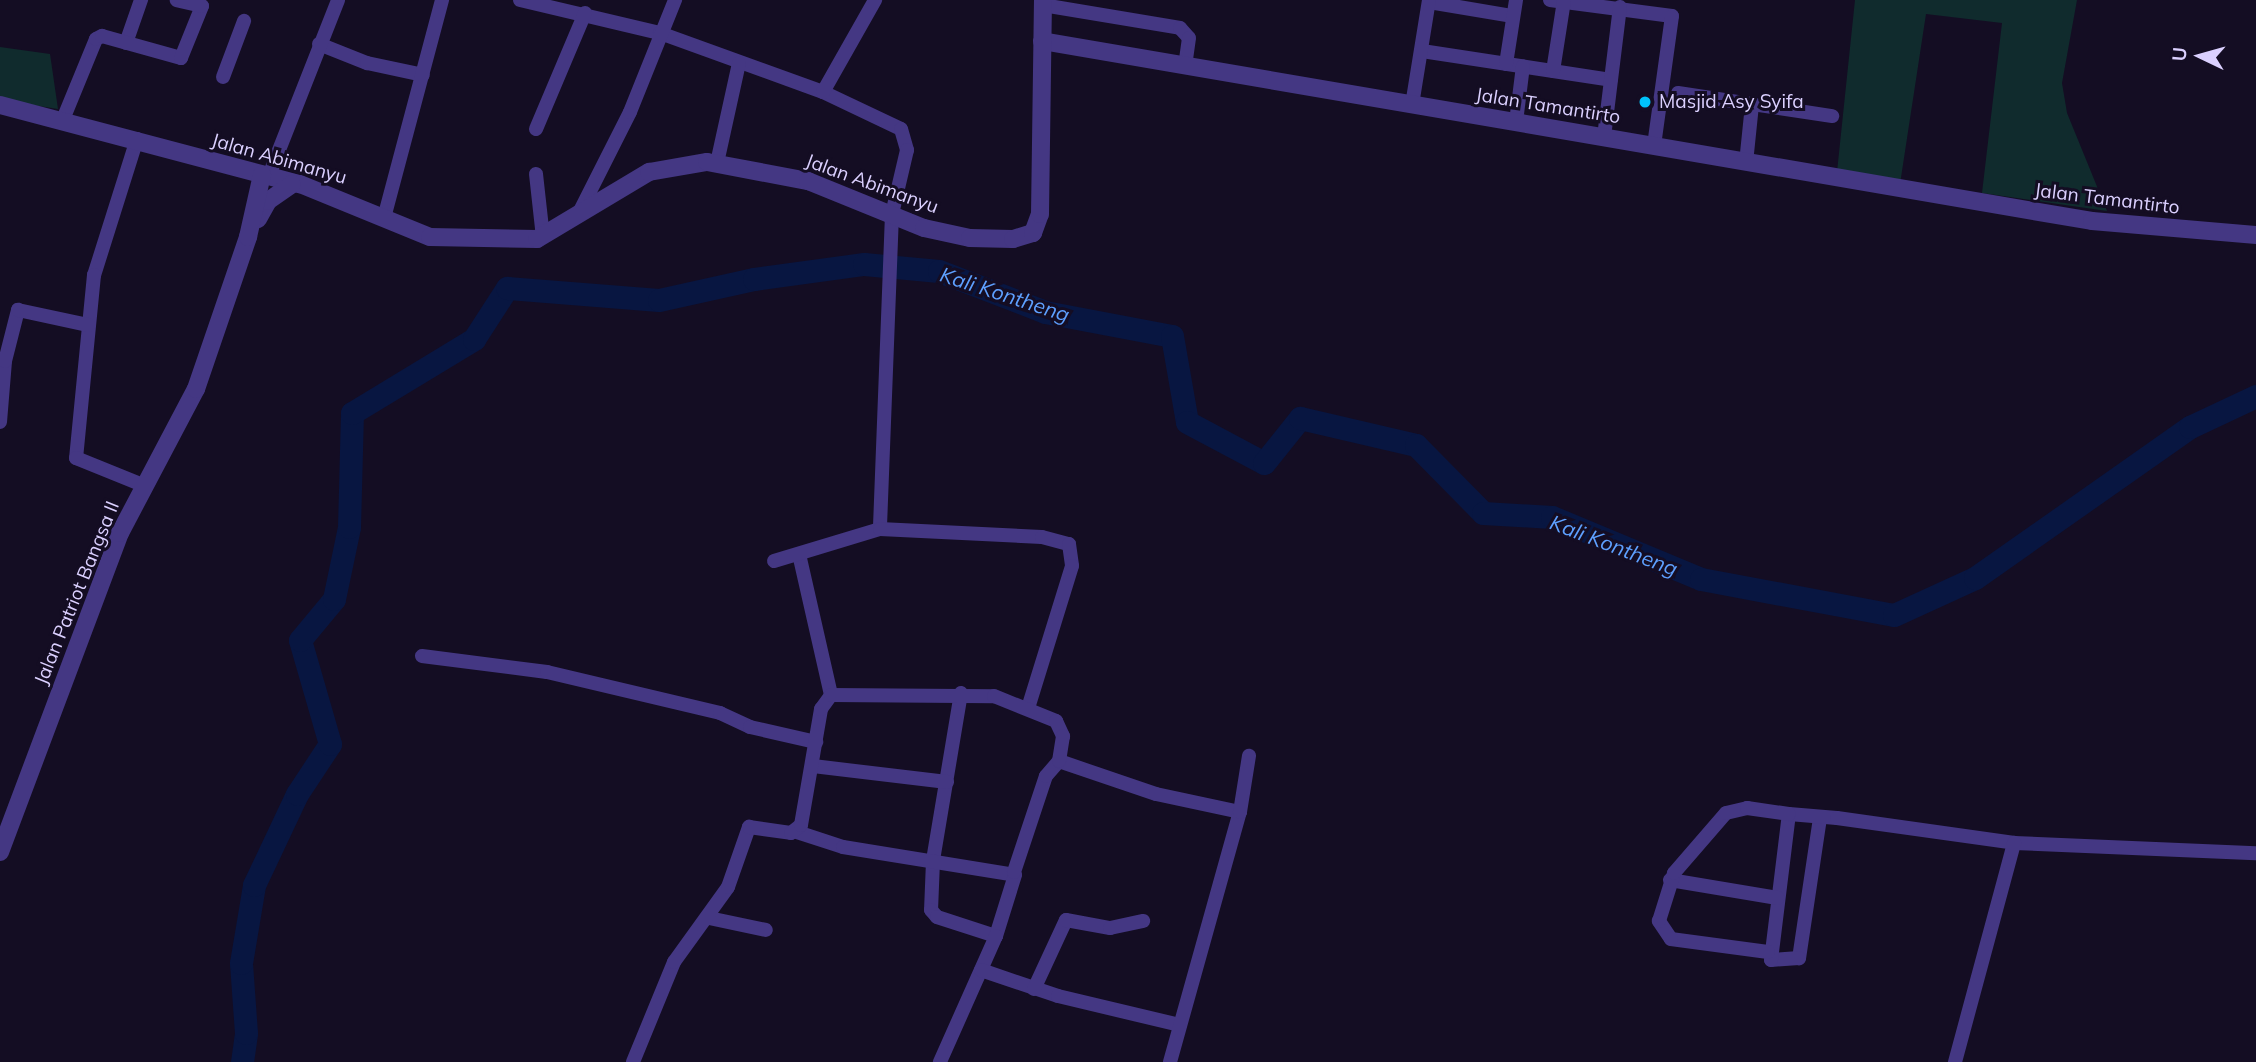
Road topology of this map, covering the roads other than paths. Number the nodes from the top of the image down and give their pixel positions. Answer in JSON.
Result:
{"nodes":[{"id":1,"x":141,"y":0,"type":"edge"},
{"id":2,"x":177,"y":0,"type":"edge"},
{"id":3,"x":338,"y":0,"type":"edge"},
{"id":4,"x":442,"y":0,"type":"edge"},
{"id":5,"x":520,"y":0,"type":"edge"},
{"id":6,"x":675,"y":0,"type":"edge"},
{"id":7,"x":875,"y":0,"type":"edge"},
{"id":8,"x":1516,"y":0,"type":"edge"},
{"id":9,"x":1550,"y":0,"type":"edge"},
{"id":10,"x":1429,"y":1,"type":"edge"},
{"id":11,"x":1564,"y":1,"type":"edge"},
{"id":12,"x":1043,"y":2,"type":"edge"},
{"id":13,"x":1620,"y":7,"type":"junction"},
{"id":14,"x":580,"y":8,"type":"edge"},
{"id":15,"x":1513,"y":16,"type":"junction"},
{"id":16,"x":244,"y":21,"type":"dead end"},
{"id":17,"x":660,"y":33,"type":"junction"},
{"id":18,"x":1042,"y":41,"type":"junction"},
{"id":19,"x":126,"y":43,"type":"junction"},
{"id":20,"x":319,"y":44,"type":"junction"},
{"id":21,"x":1422,"y":51,"type":"junction"},
{"id":22,"x":739,"y":63,"type":"junction"},
{"id":23,"x":1506,"y":64,"type":"junction"},
{"id":24,"x":1523,"y":66,"type":"junction"},
{"id":25,"x":1185,"y":67,"type":"junction"},
{"id":26,"x":1553,"y":71,"type":"junction"},
{"id":27,"x":423,"y":75,"type":"junction"},
{"id":28,"x":223,"y":77,"type":"dead end"},
{"id":29,"x":1611,"y":80,"type":"junction"},
{"id":30,"x":823,"y":92,"type":"junction"},
{"id":31,"x":1678,"y":93,"type":"dead end"},
{"id":32,"x":0,"y":105,"type":"edge"},
{"id":33,"x":1412,"y":105,"type":"junction"},
{"id":34,"x":1752,"y":105,"type":"junction"},
{"id":35,"x":1832,"y":116,"type":"dead end"},
{"id":36,"x":64,"y":117,"type":"junction"},
{"id":37,"x":1516,"y":122,"type":"junction"},
{"id":38,"x":536,"y":129,"type":"dead end"},
{"id":39,"x":1604,"y":137,"type":"junction"},
{"id":40,"x":137,"y":139,"type":"junction"},
{"id":41,"x":1654,"y":145,"type":"junction"},
{"id":42,"x":717,"y":163,"type":"junction"},
{"id":43,"x":1745,"y":163,"type":"junction"},
{"id":44,"x":536,"y":174,"type":"dead end"},
{"id":45,"x":265,"y":176,"type":"junction"},
{"id":46,"x":292,"y":184,"type":"junction"},
{"id":47,"x":892,"y":214,"type":"junction"},
{"id":48,"x":384,"y":218,"type":"junction"},
{"id":49,"x":576,"y":219,"type":"junction"},
{"id":50,"x":2256,"y":235,"type":"edge"},
{"id":51,"x":248,"y":237,"type":"junction"},
{"id":52,"x":543,"y":237,"type":"junction"},
{"id":53,"x":88,"y":325,"type":"junction"},
{"id":54,"x":2,"y":360,"type":"edge"},
{"id":55,"x":0,"y":422,"type":"edge"},
{"id":56,"x":145,"y":485,"type":"junction"},
{"id":57,"x":880,"y":529,"type":"junction"},
{"id":58,"x":799,"y":554,"type":"junction"},
{"id":59,"x":774,"y":561,"type":"dead end"},
{"id":60,"x":422,"y":656,"type":"dead end"},
{"id":61,"x":961,"y":693,"type":"junction"},
{"id":62,"x":831,"y":695,"type":"junction"},
{"id":63,"x":1028,"y":708,"type":"junction"},
{"id":64,"x":816,"y":742,"type":"junction"},
{"id":65,"x":1249,"y":756,"type":"dead end"},
{"id":66,"x":1059,"y":761,"type":"junction"},
{"id":67,"x":813,"y":766,"type":"junction"},
{"id":68,"x":947,"y":782,"type":"junction"},
{"id":69,"x":1240,"y":812,"type":"junction"},
{"id":70,"x":1789,"y":814,"type":"junction"},
{"id":71,"x":1820,"y":818,"type":"junction"},
{"id":72,"x":797,"y":832,"type":"junction"},
{"id":73,"x":2014,"y":843,"type":"junction"},
{"id":74,"x":0,"y":852,"type":"edge"},
{"id":75,"x":2256,"y":853,"type":"edge"},
{"id":76,"x":933,"y":861,"type":"junction"},
{"id":77,"x":1014,"y":872,"type":"junction"},
{"id":78,"x":1670,"y":880,"type":"junction"},
{"id":79,"x":1777,"y":898,"type":"junction"},
{"id":80,"x":709,"y":918,"type":"junction"},
{"id":81,"x":1143,"y":921,"type":"dead end"},
{"id":82,"x":766,"y":930,"type":"dead end"},
{"id":83,"x":996,"y":936,"type":"junction"},
{"id":84,"x":1768,"y":952,"type":"junction"},
{"id":85,"x":981,"y":970,"type":"junction"},
{"id":86,"x":1034,"y":989,"type":"junction"},
{"id":87,"x":1181,"y":1025,"type":"junction"},
{"id":88,"x":633,"y":1062,"type":"edge"},
{"id":89,"x":940,"y":1062,"type":"edge"},
{"id":90,"x":1170,"y":1062,"type":"edge"},
{"id":91,"x":1955,"y":1062,"type":"edge"}],
"edges":[{"from":1,"to":19,"type":"street"},
{"from":2,"to":19,"type":"street"},
{"from":3,"to":20,"type":"street"},
{"from":4,"to":27,"type":"street"},
{"from":5,"to":14,"type":"street"},
{"from":6,"to":17,"type":"street"},
{"from":7,"to":30,"type":"street"},
{"from":8,"to":15,"type":"street"},
{"from":9,"to":11,"type":"street"},
{"from":10,"to":15,"type":"street"},
{"from":10,"to":21,"type":"street"},
{"from":11,"to":13,"type":"street"},
{"from":11,"to":26,"type":"street"},
{"from":12,"to":18,"type":"street","name":"Jalan Abimanyu"},
{"from":12,"to":25,"type":"street"},
{"from":13,"to":29,"type":"street"},
{"from":13,"to":41,"type":"street"},
{"from":14,"to":17,"type":"street"},
{"from":14,"to":38,"type":"street"},
{"from":15,"to":23,"type":"street"},
{"from":16,"to":28,"type":"street"},
{"from":17,"to":22,"type":"street"},
{"from":17,"to":49,"type":"street"},
{"from":18,"to":25,"type":"street","name":"Jalan Tamantirto"},
{"from":18,"to":47,"type":"street","name":"Jalan Abimanyu"},
{"from":19,"to":36,"type":"street"},
{"from":20,"to":27,"type":"street"},
{"from":20,"to":45,"type":"street"},
{"from":21,"to":23,"type":"street"},
{"from":21,"to":33,"type":"street"},
{"from":22,"to":30,"type":"street"},
{"from":22,"to":42,"type":"street"},
{"from":23,"to":24,"type":"street"},
{"from":24,"to":26,"type":"street"},
{"from":24,"to":37,"type":"street"},
{"from":25,"to":33,"type":"street","name":"Jalan Tamantirto"},
{"from":26,"to":29,"type":"street"},
{"from":27,"to":48,"type":"street"},
{"from":29,"to":39,"type":"street"},
{"from":30,"to":47,"type":"street"},
{"from":31,"to":34,"type":"street"},
{"from":32,"to":36,"type":"street","name":"Jalan Abimanyu"},
{"from":33,"to":37,"type":"street","name":"Jalan Tamantirto"},
{"from":34,"to":35,"type":"street"},
{"from":34,"to":43,"type":"street"},
{"from":36,"to":40,"type":"street","name":"Jalan Abimanyu"},
{"from":37,"to":39,"type":"street","name":"Jalan Tamantirto"},
{"from":39,"to":41,"type":"street","name":"Jalan Tamantirto"},
{"from":40,"to":45,"type":"street","name":"Jalan Abimanyu"},
{"from":40,"to":53,"type":"street"},
{"from":41,"to":43,"type":"street","name":"Jalan Tamantirto"},
{"from":42,"to":47,"type":"street","name":"Jalan Abimanyu"},
{"from":42,"to":49,"type":"street","name":"Jalan Abimanyu"},
{"from":43,"to":50,"type":"street","name":"Jalan Tamantirto"},
{"from":44,"to":52,"type":"street"},
{"from":45,"to":46,"type":"street","name":"Jalan Abimanyu"},
{"from":45,"to":51,"type":"street"},
{"from":46,"to":48,"type":"street","name":"Jalan Abimanyu"},
{"from":46,"to":51,"type":"street"},
{"from":47,"to":57,"type":"street"},
{"from":48,"to":52,"type":"street","name":"Jalan Abimanyu"},
{"from":49,"to":52,"type":"street","name":"Jalan Abimanyu"},
{"from":51,"to":56,"type":"street","name":"Jalan Patriot Bangsa II"},
{"from":53,"to":54,"type":"street"},
{"from":53,"to":56,"type":"street"},
{"from":54,"to":55,"type":"street"},
{"from":56,"to":74,"type":"street","name":"Jalan Patriot Bangsa II"},
{"from":57,"to":58,"type":"street"},
{"from":57,"to":63,"type":"street"},
{"from":58,"to":59,"type":"street"},
{"from":58,"to":62,"type":"street"},
{"from":60,"to":64,"type":"street"},
{"from":61,"to":62,"type":"street"},
{"from":61,"to":63,"type":"street"},
{"from":61,"to":68,"type":"street"},
{"from":62,"to":64,"type":"street"},
{"from":63,"to":66,"type":"street"},
{"from":64,"to":67,"type":"street"},
{"from":65,"to":69,"type":"street"},
{"from":66,"to":69,"type":"street"},
{"from":66,"to":77,"type":"street"},
{"from":67,"to":68,"type":"street"},
{"from":67,"to":72,"type":"street"},
{"from":68,"to":76,"type":"street"},
{"from":69,"to":87,"type":"street"},
{"from":70,"to":71,"type":"street"},
{"from":70,"to":78,"type":"street"},
{"from":70,"to":79,"type":"street"},
{"from":71,"to":73,"type":"street"},
{"from":71,"to":84,"type":"street"},
{"from":72,"to":76,"type":"street"},
{"from":72,"to":80,"type":"street"},
{"from":73,"to":75,"type":"street"},
{"from":73,"to":91,"type":"street"},
{"from":76,"to":77,"type":"street"},
{"from":76,"to":83,"type":"street"},
{"from":77,"to":83,"type":"street"},
{"from":78,"to":79,"type":"street"},
{"from":78,"to":84,"type":"street"},
{"from":79,"to":84,"type":"street"},
{"from":80,"to":82,"type":"street"},
{"from":80,"to":88,"type":"street"},
{"from":81,"to":86,"type":"street"},
{"from":83,"to":85,"type":"street"},
{"from":85,"to":86,"type":"street"},
{"from":85,"to":89,"type":"street"},
{"from":86,"to":87,"type":"street"},
{"from":87,"to":90,"type":"street"}]}
